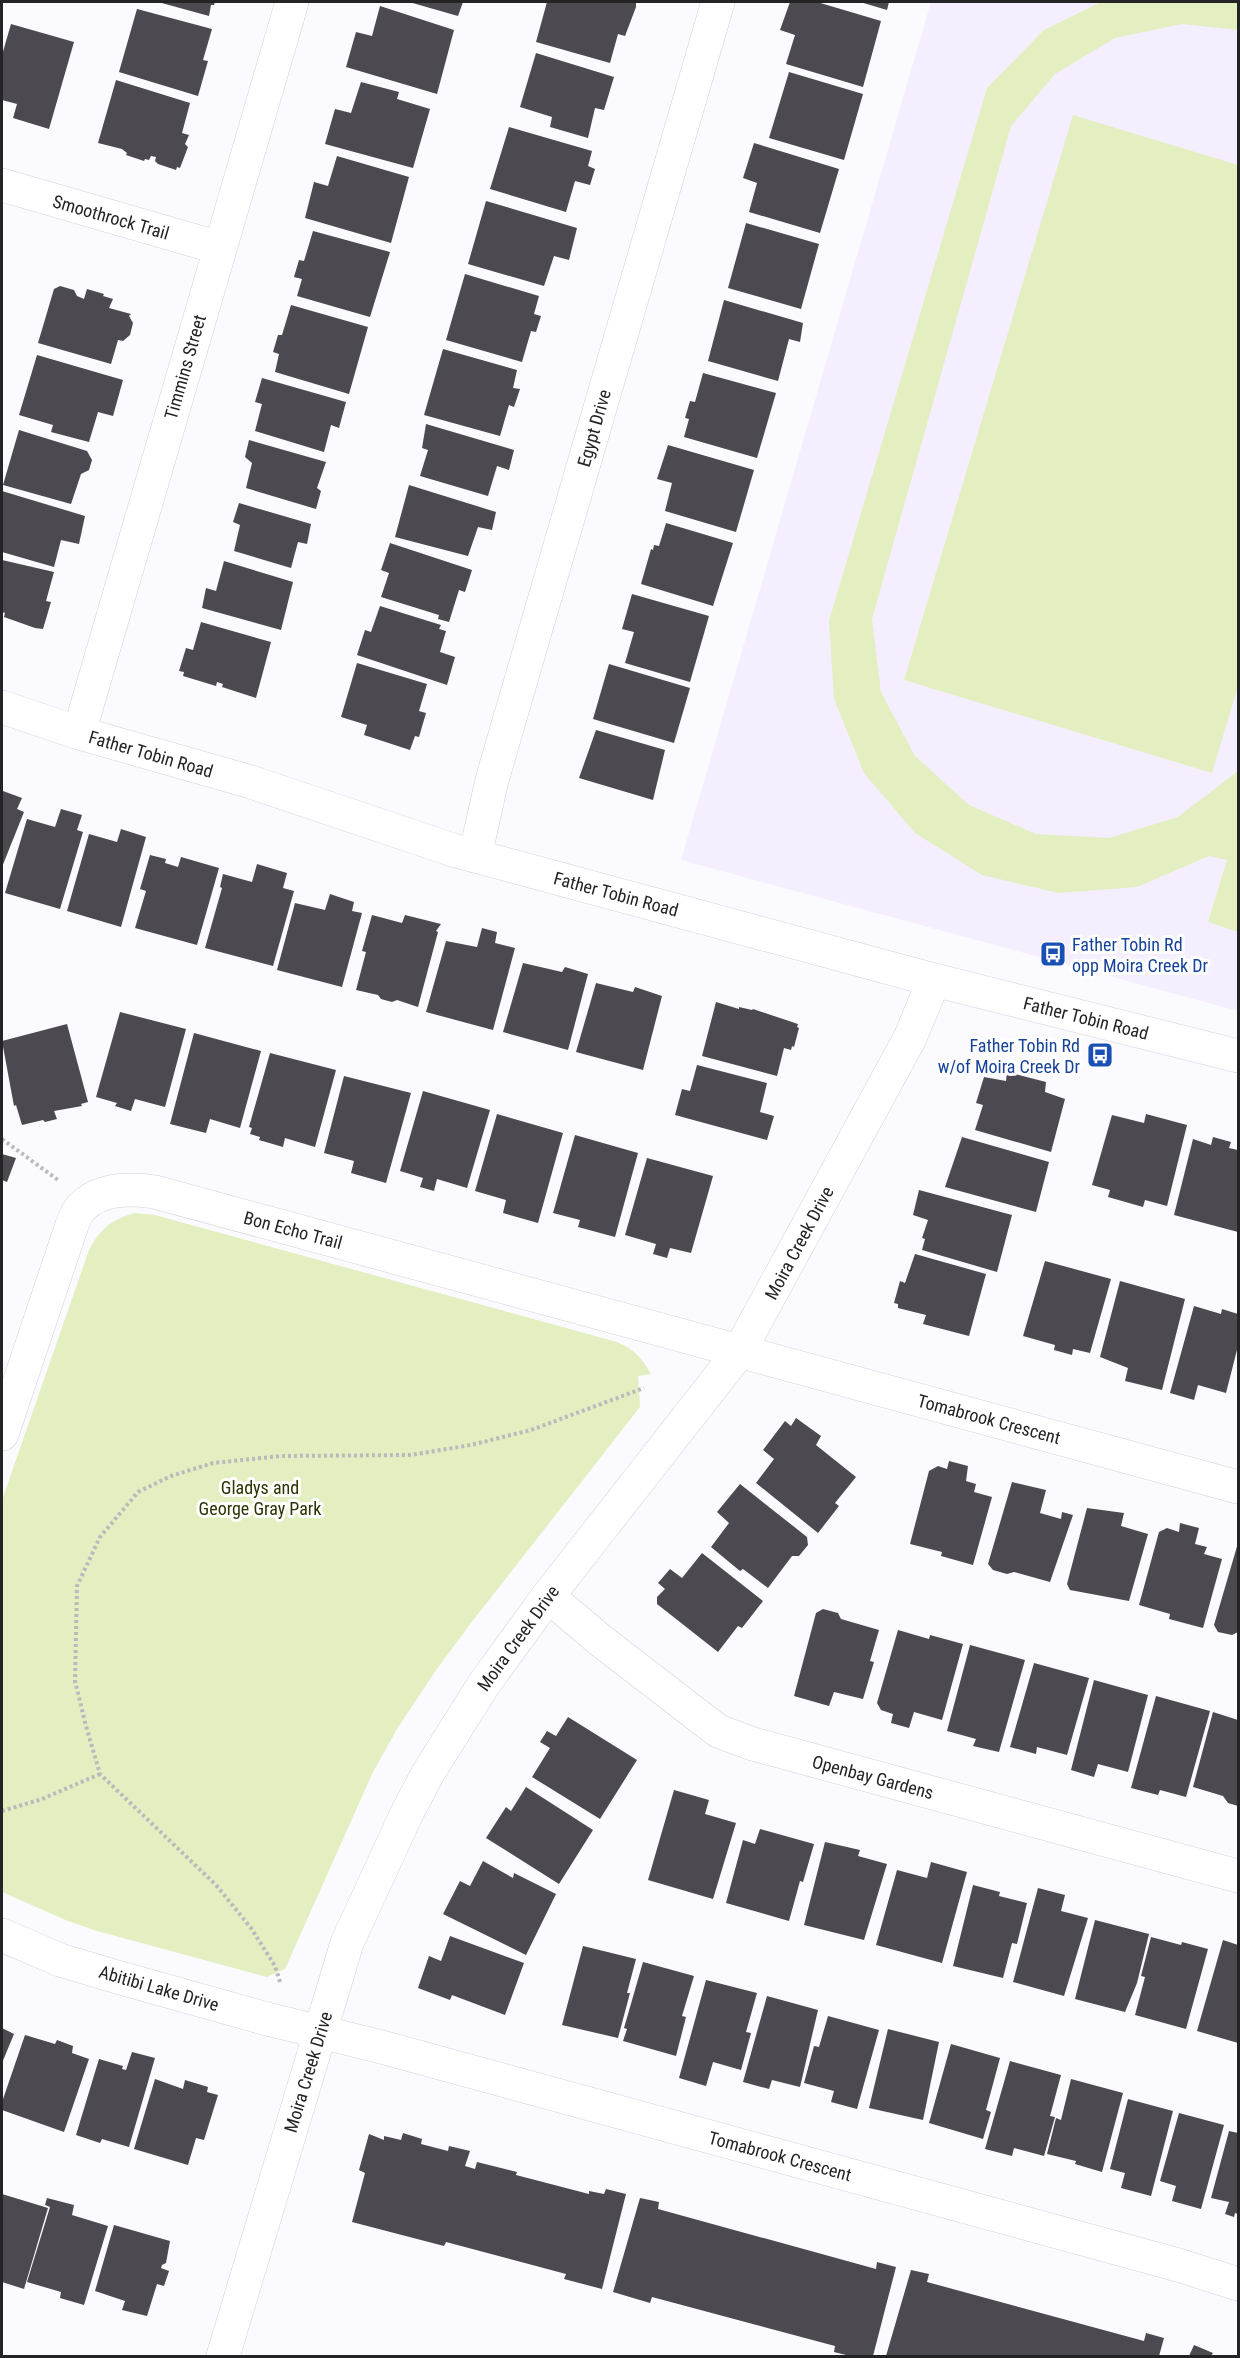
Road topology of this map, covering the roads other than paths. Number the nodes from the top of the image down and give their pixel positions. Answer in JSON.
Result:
{"nodes":[{"id":1,"x":292,"y":2,"type":"edge"},
{"id":2,"x":718,"y":2,"type":"edge"},
{"id":3,"x":2,"y":185,"type":"edge"},
{"id":4,"x":220,"y":248,"type":"junction"},
{"id":5,"x":2,"y":706,"type":"edge"},
{"id":6,"x":79,"y":733,"type":"junction"},
{"id":7,"x":475,"y":856,"type":"junction"},
{"id":8,"x":934,"y":980,"type":"junction"},
{"id":9,"x":1239,"y":1056,"type":"edge"},
{"id":10,"x":739,"y":1352,"type":"junction"},
{"id":11,"x":2,"y":1434,"type":"edge"},
{"id":12,"x":1239,"y":1487,"type":"edge"},
{"id":13,"x":548,"y":1596,"type":"junction"},
{"id":14,"x":1239,"y":1876,"type":"edge"},
{"id":15,"x":2,"y":1935,"type":"edge"},
{"id":16,"x":320,"y":2031,"type":"junction"},
{"id":17,"x":1239,"y":2284,"type":"edge"},
{"id":18,"x":223,"y":2356,"type":"edge"}],
"edges":[{"from":1,"to":4,"type":"street","name":"Timmins Street"},
{"from":2,"to":7,"type":"street","name":"Egypt Drive"},
{"from":3,"to":4,"type":"street","name":"Smoothrock Trail"},
{"from":4,"to":6,"type":"street","name":"Timmins Street"},
{"from":5,"to":6,"type":"street","name":"Father Tobin Road"},
{"from":6,"to":7,"type":"street","name":"Father Tobin Road"},
{"from":7,"to":8,"type":"street","name":"Father Tobin Road"},
{"from":8,"to":9,"type":"street","name":"Father Tobin Road"},
{"from":8,"to":10,"type":"street","name":"Moira Creek Drive"},
{"from":10,"to":11,"type":"street","name":"Bon Echo Trail"},
{"from":10,"to":12,"type":"street","name":"Tomabrook Crescent"},
{"from":10,"to":13,"type":"street","name":"Moira Creek Drive"},
{"from":13,"to":14,"type":"street","name":"Openbay Gardens"},
{"from":13,"to":16,"type":"street","name":"Moira Creek Drive"},
{"from":15,"to":16,"type":"street","name":"Abitibi Lake Drive"},
{"from":16,"to":17,"type":"street","name":"Tomabrook Crescent"},
{"from":16,"to":18,"type":"street","name":"Moira Creek Drive"}]}
